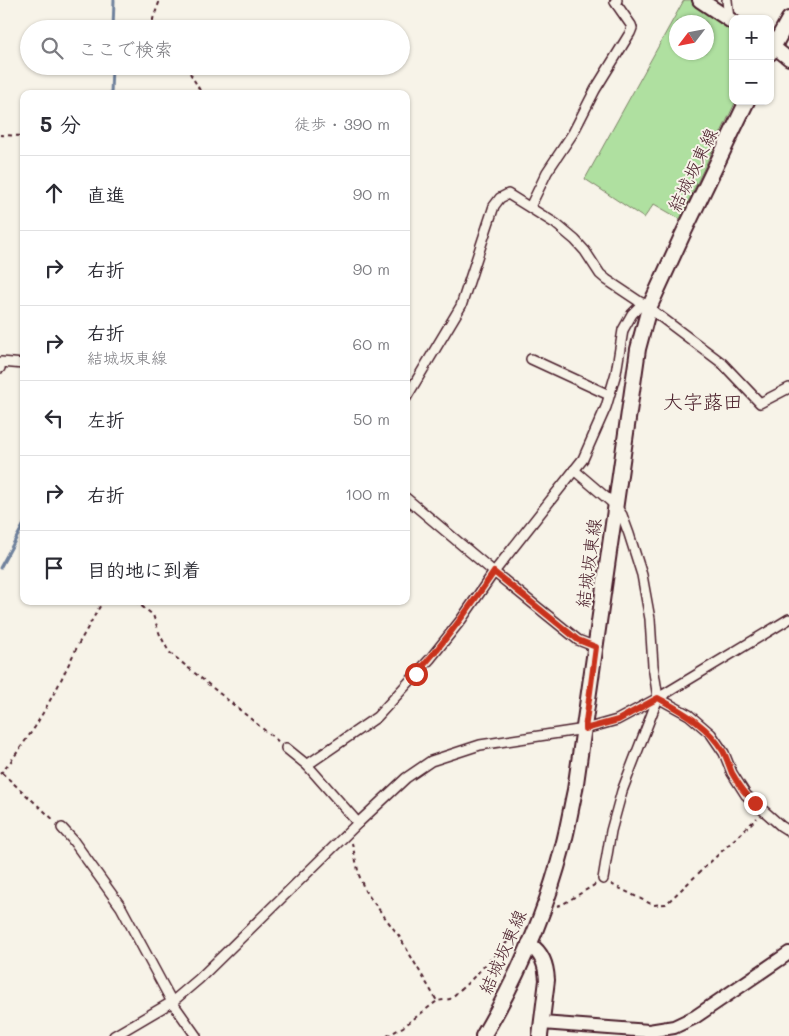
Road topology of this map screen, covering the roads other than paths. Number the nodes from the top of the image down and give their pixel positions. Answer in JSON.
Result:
{"nodes":[{"id":1,"x":617,"y":0,"type":"edge"},
{"id":2,"x":700,"y":0,"type":"edge"},
{"id":3,"x":727,"y":0,"type":"edge"},
{"id":4,"x":730,"y":15,"type":"edge"},
{"id":5,"x":789,"y":19,"type":"edge"},
{"id":6,"x":729,"y":20,"type":"edge"},
{"id":7,"x":774,"y":43,"type":"edge"},
{"id":8,"x":774,"y":50,"type":"edge"},
{"id":9,"x":789,"y":59,"type":"edge"},
{"id":10,"x":745,"y":105,"type":"edge"},
{"id":11,"x":530,"y":207,"type":"junction"},
{"id":12,"x":646,"y":305,"type":"junction"},
{"id":13,"x":531,"y":359,"type":"dead end"},
{"id":14,"x":20,"y":364,"type":"edge"},
{"id":15,"x":0,"y":368,"type":"edge"},
{"id":16,"x":789,"y":388,"type":"edge"},
{"id":17,"x":410,"y":391,"type":"edge"},
{"id":18,"x":609,"y":395,"type":"junction"},
{"id":19,"x":574,"y":470,"type":"junction"},
{"id":20,"x":410,"y":501,"type":"edge"},
{"id":21,"x":616,"y":506,"type":"junction"},
{"id":22,"x":494,"y":572,"type":"junction"},
{"id":23,"x":789,"y":619,"type":"edge"},
{"id":24,"x":596,"y":647,"type":"junction"},
{"id":25,"x":658,"y":698,"type":"junction"},
{"id":26,"x":585,"y":729,"type":"junction"},
{"id":27,"x":286,"y":748,"type":"road end"},
{"id":28,"x":307,"y":765,"type":"junction"},
{"id":29,"x":358,"y":823,"type":"junction"},
{"id":30,"x":62,"y":828,"type":"road end"},
{"id":31,"x":789,"y":830,"type":"edge"},
{"id":32,"x":603,"y":880,"type":"dead end"},
{"id":33,"x":529,"y":944,"type":"junction"},
{"id":34,"x":789,"y":953,"type":"edge"},
{"id":35,"x":172,"y":1002,"type":"junction"},
{"id":36,"x":540,"y":1029,"type":"edge"},
{"id":37,"x":114,"y":1036,"type":"edge"},
{"id":38,"x":196,"y":1036,"type":"edge"},
{"id":39,"x":483,"y":1036,"type":"edge"}],
"edges":[{"from":1,"to":11,"type":"street"},
{"from":2,"to":6,"type":"main road"},
{"from":3,"to":4,"type":"street"},
{"from":5,"to":7,"type":"main road"},
{"from":8,"to":9,"type":"street"},
{"from":10,"to":12,"type":"main road","name":"結城坂東線"},
{"from":11,"to":12,"type":"street"},
{"from":11,"to":17,"type":"street"},
{"from":12,"to":16,"type":"street"},
{"from":12,"to":18,"type":"street"},
{"from":12,"to":21,"type":"main road","name":"結城坂東線"},
{"from":13,"to":18,"type":"street"},
{"from":14,"to":15,"type":"street"},
{"from":18,"to":19,"type":"street"},
{"from":19,"to":21,"type":"street"},
{"from":19,"to":22,"type":"street"},
{"from":20,"to":22,"type":"street"},
{"from":21,"to":24,"type":"main road","name":"結城坂東線"},
{"from":21,"to":25,"type":"street"},
{"from":22,"to":24,"type":"street"},
{"from":22,"to":28,"type":"street"},
{"from":23,"to":25,"type":"street"},
{"from":24,"to":26,"type":"main road","name":"結城坂東線"},
{"from":25,"to":26,"type":"street"},
{"from":25,"to":31,"type":"street"},
{"from":25,"to":32,"type":"street"},
{"from":26,"to":29,"type":"street"},
{"from":26,"to":33,"type":"main road","name":"結城坂東線"},
{"from":27,"to":28,"type":"street"},
{"from":28,"to":29,"type":"street"},
{"from":29,"to":35,"type":"street"},
{"from":30,"to":35,"type":"street"},
{"from":33,"to":36,"type":"main road"},
{"from":33,"to":39,"type":"main road","name":"結城坂東線"},
{"from":34,"to":36,"type":"street"},
{"from":35,"to":37,"type":"street"},
{"from":35,"to":38,"type":"street"}]}
